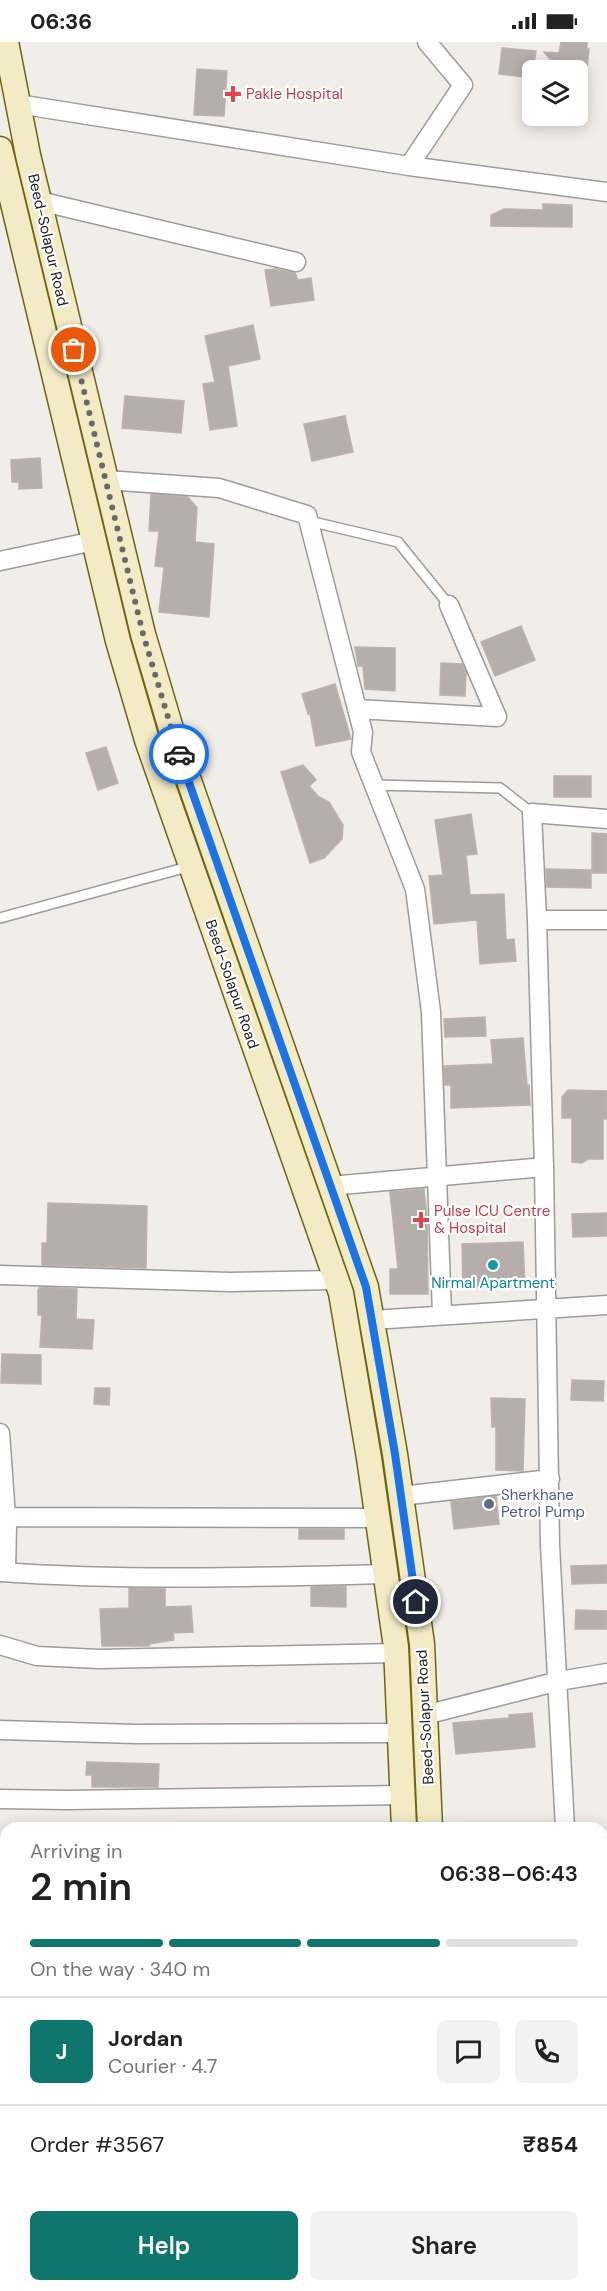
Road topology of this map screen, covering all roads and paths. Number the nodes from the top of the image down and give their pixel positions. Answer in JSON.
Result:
{"nodes":[{"id":1,"x":6,"y":42,"type":"edge"},
{"id":2,"x":427,"y":42,"type":"edge"},
{"id":3,"x":18,"y":104,"type":"junction"},
{"id":4,"x":0,"y":148,"type":"edge"},
{"id":5,"x":410,"y":166,"type":"junction"},
{"id":6,"x":607,"y":192,"type":"edge"},
{"id":7,"x":5,"y":196,"type":"edge"},
{"id":8,"x":39,"y":201,"type":"junction"},
{"id":9,"x":297,"y":262,"type":"dead end"},
{"id":10,"x":106,"y":480,"type":"junction"},
{"id":11,"x":309,"y":521,"type":"junction"},
{"id":12,"x":94,"y":541,"type":"junction"},
{"id":13,"x":0,"y":561,"type":"edge"},
{"id":14,"x":449,"y":605,"type":"joint"},
{"id":15,"x":357,"y":709,"type":"junction"},
{"id":16,"x":374,"y":785,"type":"junction"},
{"id":17,"x":532,"y":813,"type":"junction"},
{"id":18,"x":607,"y":819,"type":"edge"},
{"id":19,"x":191,"y":866,"type":"junction"},
{"id":20,"x":0,"y":918,"type":"edge"},
{"id":21,"x":537,"y":920,"type":"junction"},
{"id":22,"x":607,"y":920,"type":"edge"},
{"id":23,"x":544,"y":1167,"type":"junction"},
{"id":24,"x":436,"y":1176,"type":"junction"},
{"id":25,"x":330,"y":1186,"type":"junction"},
{"id":26,"x":0,"y":1275,"type":"edge"},
{"id":27,"x":336,"y":1280,"type":"junction"},
{"id":28,"x":607,"y":1305,"type":"edge"},
{"id":29,"x":547,"y":1308,"type":"junction"},
{"id":30,"x":442,"y":1314,"type":"junction"},
{"id":31,"x":372,"y":1320,"type":"junction"},
{"id":32,"x":0,"y":1432,"type":"edge"},
{"id":33,"x":550,"y":1479,"type":"junction"},
{"id":34,"x":401,"y":1496,"type":"junction"},
{"id":35,"x":3,"y":1513,"type":"edge"},
{"id":36,"x":378,"y":1518,"type":"junction"},
{"id":37,"x":3,"y":1572,"type":"edge"},
{"id":38,"x":386,"y":1574,"type":"junction"},
{"id":39,"x":0,"y":1645,"type":"edge"},
{"id":40,"x":397,"y":1653,"type":"junction"},
{"id":41,"x":607,"y":1673,"type":"edge"},
{"id":42,"x":559,"y":1681,"type":"junction"},
{"id":43,"x":425,"y":1715,"type":"junction"},
{"id":44,"x":0,"y":1730,"type":"edge"},
{"id":45,"x":400,"y":1733,"type":"junction"},
{"id":46,"x":403,"y":1795,"type":"junction"},
{"id":47,"x":0,"y":1799,"type":"edge"},
{"id":48,"x":405,"y":1822,"type":"edge"},
{"id":49,"x":430,"y":1822,"type":"edge"},
{"id":50,"x":565,"y":1822,"type":"edge"}],
"edges":[{"from":1,"to":3,"type":"main road","name":"Beed-Solapur Road"},
{"from":2,"to":5,"type":"street"},
{"from":3,"to":5,"type":"street"},
{"from":3,"to":8,"type":"main road","name":"Beed-Solapur Road"},
{"from":4,"to":7,"type":"main road","name":"Beed-Solapur Road"},
{"from":5,"to":6,"type":"street"},
{"from":7,"to":12,"type":"main road","name":"Beed-Solapur Road"},
{"from":8,"to":9,"type":"street"},
{"from":8,"to":10,"type":"main road","name":"Beed-Solapur Road"},
{"from":10,"to":11,"type":"street"},
{"from":10,"to":25,"type":"main road","name":"Beed-Solapur Road"},
{"from":11,"to":14,"type":"lane"},
{"from":11,"to":15,"type":"street"},
{"from":12,"to":13,"type":"street"},
{"from":12,"to":19,"type":"main road","name":"Beed-Solapur Road"},
{"from":14,"to":15,"type":"street"},
{"from":15,"to":16,"type":"street"},
{"from":16,"to":17,"type":"lane"},
{"from":16,"to":24,"type":"street"},
{"from":17,"to":18,"type":"street"},
{"from":17,"to":21,"type":"street"},
{"from":19,"to":20,"type":"lane"},
{"from":19,"to":27,"type":"main road","name":"Beed-Solapur Road"},
{"from":21,"to":22,"type":"street"},
{"from":21,"to":23,"type":"street"},
{"from":23,"to":24,"type":"street"},
{"from":23,"to":29,"type":"street"},
{"from":24,"to":25,"type":"street"},
{"from":24,"to":30,"type":"street"},
{"from":25,"to":31,"type":"main road","name":"Beed-Solapur Road"},
{"from":26,"to":27,"type":"street"},
{"from":27,"to":36,"type":"main road","name":"Beed-Solapur Road"},
{"from":28,"to":29,"type":"street"},
{"from":29,"to":30,"type":"street"},
{"from":29,"to":33,"type":"street"},
{"from":30,"to":31,"type":"street"},
{"from":31,"to":34,"type":"main road","name":"Beed-Solapur Road"},
{"from":32,"to":35,"type":"street"},
{"from":33,"to":34,"type":"street"},
{"from":33,"to":42,"type":"street"},
{"from":34,"to":43,"type":"main road","name":"Beed-Solapur Road"},
{"from":35,"to":36,"type":"street"},
{"from":35,"to":37,"type":"street"},
{"from":36,"to":38,"type":"main road","name":"Beed-Solapur Road"},
{"from":37,"to":38,"type":"street"},
{"from":38,"to":40,"type":"main road","name":"Beed-Solapur Road"},
{"from":39,"to":40,"type":"street"},
{"from":40,"to":45,"type":"main road","name":"Beed-Solapur Road"},
{"from":41,"to":42,"type":"street"},
{"from":42,"to":43,"type":"street"},
{"from":42,"to":50,"type":"street"},
{"from":43,"to":49,"type":"main road","name":"Beed-Solapur Road"},
{"from":44,"to":45,"type":"street"},
{"from":45,"to":46,"type":"main road","name":"Beed-Solapur Road"},
{"from":46,"to":47,"type":"street"},
{"from":46,"to":48,"type":"main road","name":"Beed-Solapur Road"}]}
